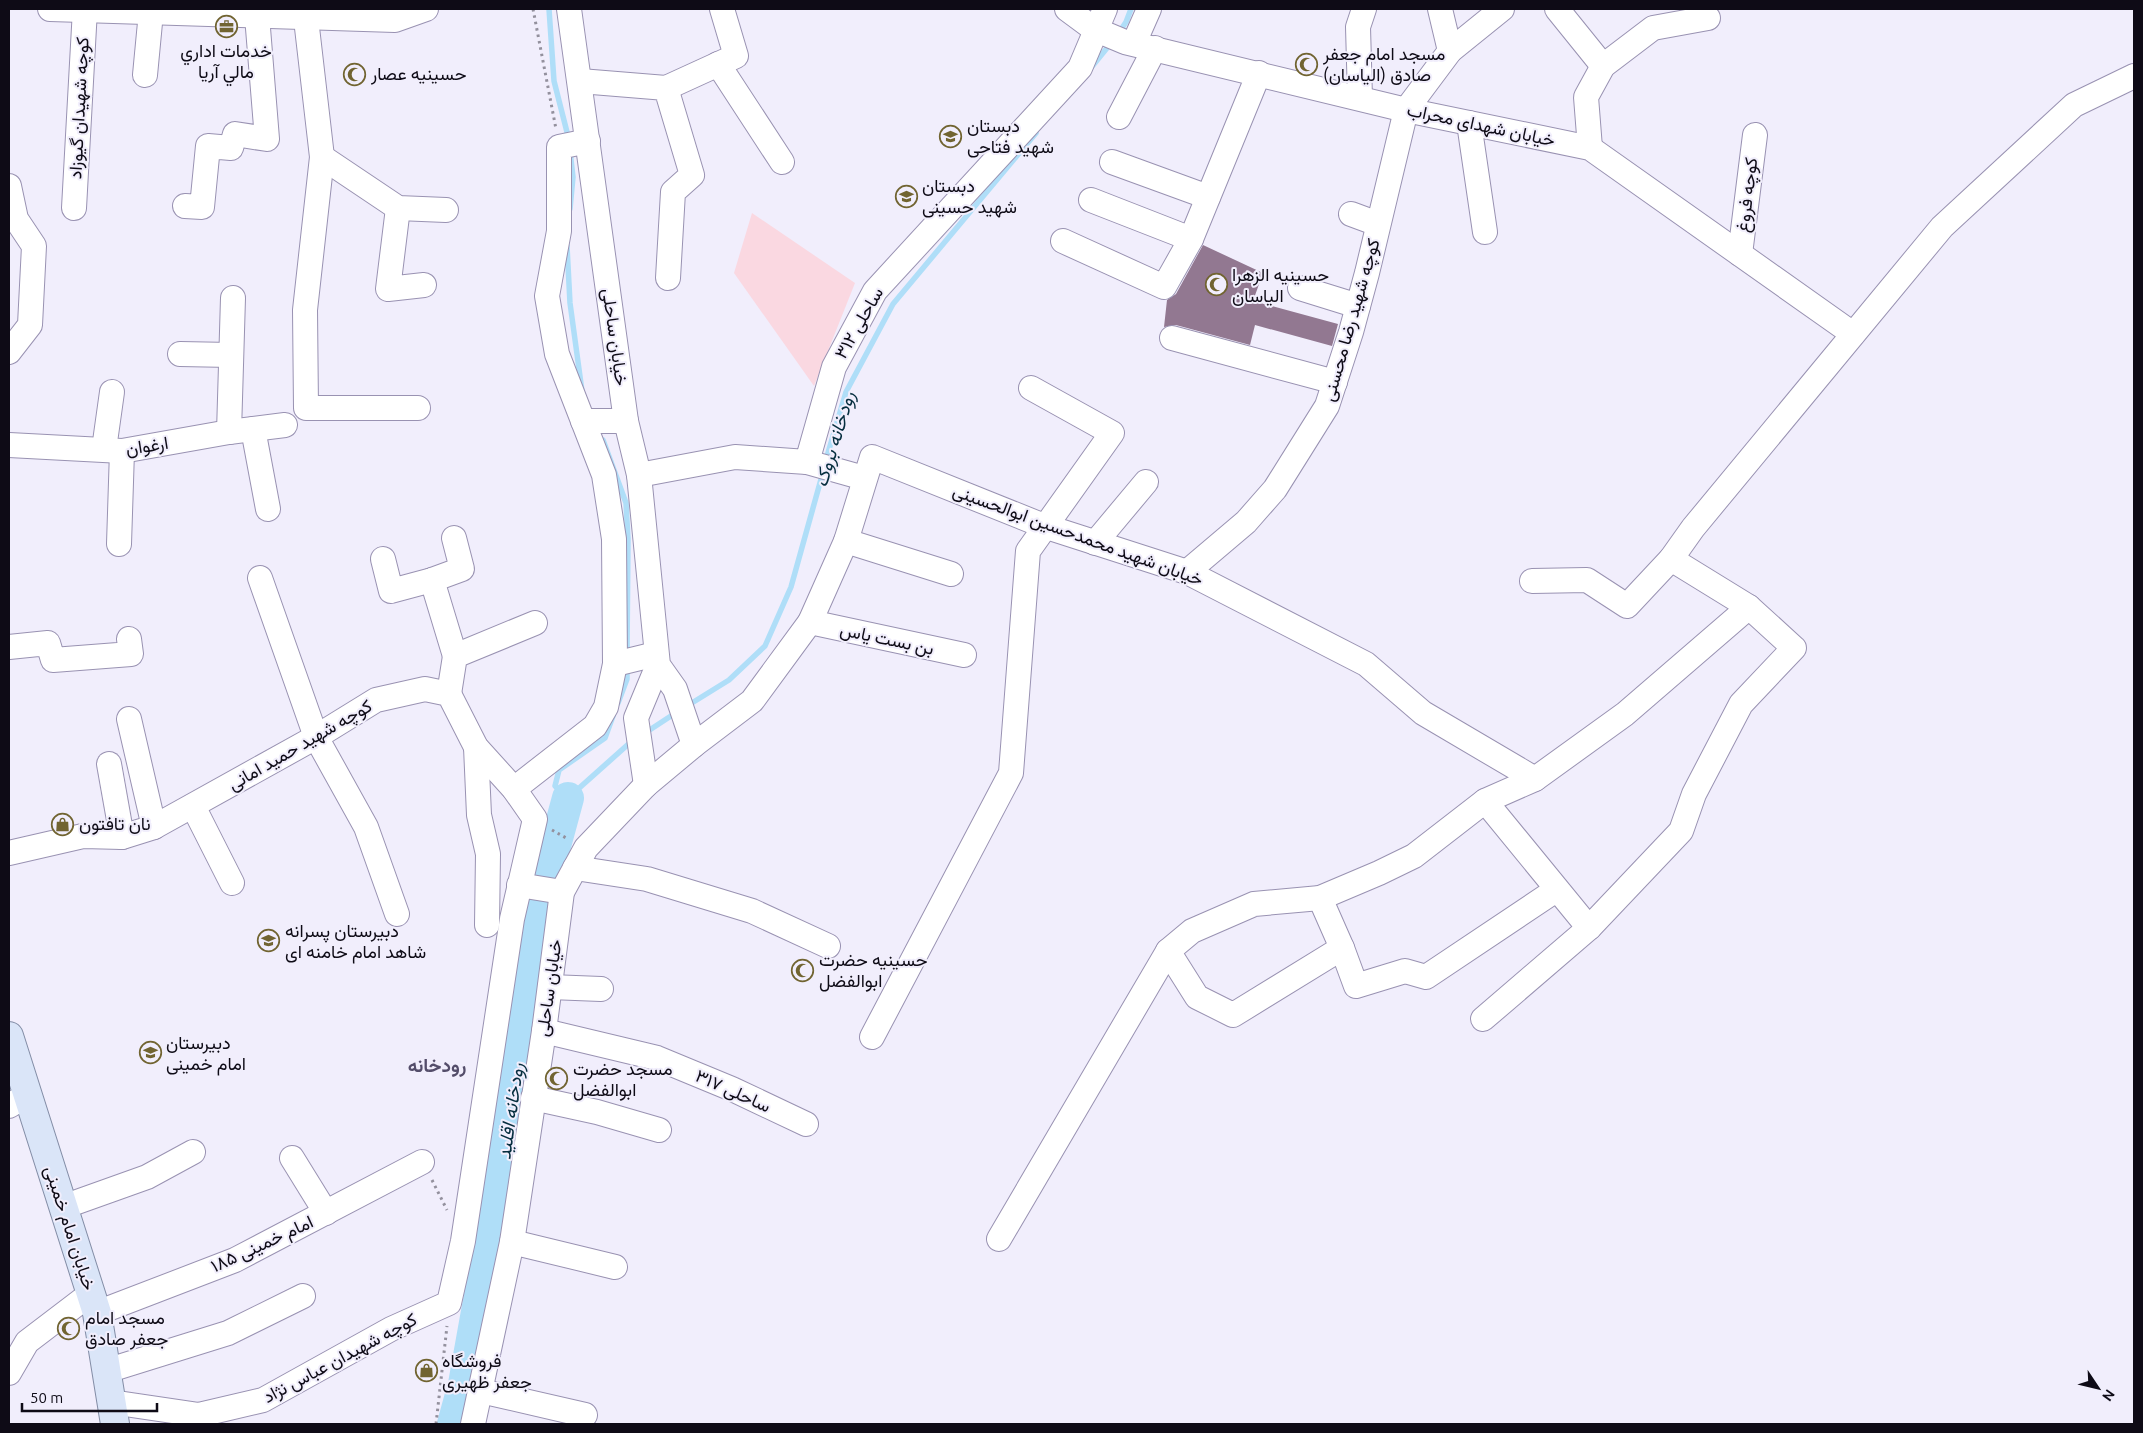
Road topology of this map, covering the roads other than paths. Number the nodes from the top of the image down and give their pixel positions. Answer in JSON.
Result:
{"nodes":[{"id":1,"x":50,"y":9,"type":"edge"},
{"id":2,"x":96,"y":9,"type":"edge"},
{"id":3,"x":426,"y":9,"type":"edge"},
{"id":4,"x":569,"y":9,"type":"edge"},
{"id":5,"x":722,"y":9,"type":"edge"},
{"id":6,"x":1067,"y":9,"type":"edge"},
{"id":7,"x":1149,"y":9,"type":"edge"},
{"id":8,"x":1364,"y":9,"type":"edge"},
{"id":9,"x":1440,"y":9,"type":"edge"},
{"id":10,"x":1502,"y":9,"type":"edge"},
{"id":11,"x":1557,"y":9,"type":"edge"},
{"id":12,"x":151,"y":12,"type":"junction"},
{"id":13,"x":219,"y":12,"type":"edge"},
{"id":14,"x":257,"y":16,"type":"junction"},
{"id":15,"x":1708,"y":18,"type":"dead end"},
{"id":16,"x":306,"y":19,"type":"junction"},
{"id":17,"x":1100,"y":23,"type":"edge"},
{"id":18,"x":1138,"y":44,"type":"junction"},
{"id":19,"x":1450,"y":51,"type":"junction"},
{"id":20,"x":718,"y":64,"type":"junction"},
{"id":21,"x":1603,"y":66,"type":"junction"},
{"id":22,"x":1259,"y":74,"type":"junction"},
{"id":23,"x":145,"y":75,"type":"dead end"},
{"id":24,"x":2134,"y":76,"type":"edge"},
{"id":25,"x":580,"y":82,"type":"junction"},
{"id":26,"x":666,"y":88,"type":"junction"},
{"id":27,"x":1360,"y":98,"type":"junction"},
{"id":28,"x":1406,"y":110,"type":"junction"},
{"id":29,"x":1119,"y":116,"type":"dead end"},
{"id":30,"x":1469,"y":123,"type":"junction"},
{"id":31,"x":1755,"y":135,"type":"dead end"},
{"id":32,"x":573,"y":144,"type":"junction"},
{"id":33,"x":1590,"y":148,"type":"junction"},
{"id":34,"x":322,"y":157,"type":"junction"},
{"id":35,"x":782,"y":162,"type":"dead end"},
{"id":36,"x":1112,"y":162,"type":"dead end"},
{"id":37,"x":9,"y":186,"type":"edge"},
{"id":38,"x":1208,"y":197,"type":"junction"},
{"id":39,"x":1091,"y":200,"type":"dead end"},
{"id":40,"x":185,"y":206,"type":"dead end"},
{"id":41,"x":74,"y":208,"type":"dead end"},
{"id":42,"x":398,"y":208,"type":"junction"},
{"id":43,"x":446,"y":210,"type":"dead end"},
{"id":44,"x":1351,"y":214,"type":"dead end"},
{"id":45,"x":1378,"y":224,"type":"junction"},
{"id":46,"x":1485,"y":232,"type":"dead end"},
{"id":47,"x":1191,"y":239,"type":"junction"},
{"id":48,"x":1063,"y":241,"type":"dead end"},
{"id":49,"x":1740,"y":254,"type":"junction"},
{"id":50,"x":668,"y":278,"type":"dead end"},
{"id":51,"x":424,"y":285,"type":"dead end"},
{"id":52,"x":1300,"y":288,"type":"dead end"},
{"id":53,"x":233,"y":298,"type":"dead end"},
{"id":54,"x":1358,"y":306,"type":"junction"},
{"id":55,"x":1853,"y":334,"type":"junction"},
{"id":56,"x":1172,"y":338,"type":"dead end"},
{"id":57,"x":9,"y":352,"type":"edge"},
{"id":58,"x":180,"y":354,"type":"dead end"},
{"id":59,"x":232,"y":355,"type":"junction"},
{"id":60,"x":1335,"y":382,"type":"junction"},
{"id":61,"x":1031,"y":388,"type":"dead end"},
{"id":62,"x":112,"y":392,"type":"dead end"},
{"id":63,"x":418,"y":408,"type":"dead end"},
{"id":64,"x":603,"y":421,"type":"junction"},
{"id":65,"x":285,"y":425,"type":"dead end"},
{"id":66,"x":253,"y":429,"type":"junction"},
{"id":67,"x":229,"y":432,"type":"junction"},
{"id":68,"x":9,"y":445,"type":"edge"},
{"id":69,"x":113,"y":450,"type":"junction"},
{"id":70,"x":807,"y":462,"type":"junction"},
{"id":71,"x":868,"y":467,"type":"junction"},
{"id":72,"x":639,"y":475,"type":"junction"},
{"id":73,"x":1146,"y":482,"type":"dead end"},
{"id":74,"x":268,"y":509,"type":"dead end"},
{"id":75,"x":1044,"y":526,"type":"junction"},
{"id":76,"x":454,"y":538,"type":"dead end"},
{"id":77,"x":629,"y":538,"type":"junction"},
{"id":78,"x":846,"y":541,"type":"junction"},
{"id":79,"x":1095,"y":543,"type":"junction"},
{"id":80,"x":119,"y":544,"type":"dead end"},
{"id":81,"x":383,"y":559,"type":"dead end"},
{"id":82,"x":1671,"y":559,"type":"junction"},
{"id":83,"x":1187,"y":572,"type":"junction"},
{"id":84,"x":951,"y":574,"type":"dead end"},
{"id":85,"x":260,"y":578,"type":"dead end"},
{"id":86,"x":432,"y":580,"type":"junction"},
{"id":87,"x":1532,"y":581,"type":"dead end"},
{"id":88,"x":1749,"y":607,"type":"junction"},
{"id":89,"x":810,"y":622,"type":"junction"},
{"id":90,"x":535,"y":624,"type":"dead end"},
{"id":91,"x":128,"y":639,"type":"dead end"},
{"id":92,"x":9,"y":647,"type":"edge"},
{"id":93,"x":455,"y":656,"type":"junction"},
{"id":94,"x":964,"y":656,"type":"dead end"},
{"id":95,"x":657,"y":659,"type":"junction"},
{"id":96,"x":615,"y":664,"type":"junction"},
{"id":97,"x":449,"y":694,"type":"junction"},
{"id":98,"x":129,"y":719,"type":"dead end"},
{"id":99,"x":691,"y":736,"type":"junction"},
{"id":100,"x":316,"y":737,"type":"junction"},
{"id":101,"x":476,"y":747,"type":"junction"},
{"id":102,"x":109,"y":764,"type":"dead end"},
{"id":103,"x":1535,"y":779,"type":"junction"},
{"id":104,"x":646,"y":785,"type":"junction"},
{"id":105,"x":514,"y":789,"type":"junction"},
{"id":106,"x":1485,"y":801,"type":"junction"},
{"id":107,"x":193,"y":806,"type":"junction"},
{"id":108,"x":154,"y":826,"type":"junction"},
{"id":109,"x":122,"y":837,"type":"junction"},
{"id":110,"x":9,"y":853,"type":"edge"},
{"id":111,"x":574,"y":868,"type":"junction"},
{"id":112,"x":232,"y":883,"type":"dead end"},
{"id":113,"x":523,"y":885,"type":"junction"},
{"id":114,"x":556,"y":890,"type":"junction"},
{"id":115,"x":1556,"y":890,"type":"junction"},
{"id":116,"x":1320,"y":898,"type":"junction"},
{"id":117,"x":397,"y":914,"type":"dead end"},
{"id":118,"x":487,"y":926,"type":"dead end"},
{"id":119,"x":1589,"y":928,"type":"junction"},
{"id":120,"x":828,"y":946,"type":"dead end"},
{"id":121,"x":1342,"y":948,"type":"junction"},
{"id":122,"x":1168,"y":951,"type":"junction"},
{"id":123,"x":550,"y":987,"type":"junction"},
{"id":124,"x":601,"y":988,"type":"dead end"},
{"id":125,"x":1483,"y":1019,"type":"dead end"},
{"id":126,"x":544,"y":1031,"type":"junction"},
{"id":127,"x":9,"y":1036,"type":"edge"},
{"id":128,"x":872,"y":1037,"type":"dead end"},
{"id":129,"x":533,"y":1098,"type":"junction"},
{"id":130,"x":18,"y":1100,"type":"edge"},
{"id":131,"x":806,"y":1124,"type":"dead end"},
{"id":132,"x":659,"y":1130,"type":"dead end"},
{"id":133,"x":193,"y":1152,"type":"dead end"},
{"id":134,"x":292,"y":1158,"type":"dead end"},
{"id":135,"x":422,"y":1162,"type":"road end"},
{"id":136,"x":63,"y":1207,"type":"junction"},
{"id":137,"x":326,"y":1213,"type":"junction"},
{"id":138,"x":999,"y":1239,"type":"dead end"},
{"id":139,"x":512,"y":1242,"type":"junction"},
{"id":140,"x":615,"y":1267,"type":"dead end"},
{"id":141,"x":303,"y":1296,"type":"dead end"},
{"id":142,"x":94,"y":1303,"type":"junction"},
{"id":143,"x":106,"y":1370,"type":"junction"},
{"id":144,"x":9,"y":1373,"type":"edge"},
{"id":145,"x":481,"y":1391,"type":"junction"},
{"id":146,"x":113,"y":1413,"type":"edge"},
{"id":147,"x":586,"y":1415,"type":"dead end"},
{"id":148,"x":472,"y":1424,"type":"edge"}],
"edges":[{"from":1,"to":2,"type":"street"},
{"from":2,"to":12,"type":"street"},
{"from":2,"to":41,"type":"street","name":"کوچه شهیدان گیوزاد"},
{"from":3,"to":16,"type":"street"},
{"from":4,"to":25,"type":"street","name":"خیابان ساحلی"},
{"from":5,"to":20,"type":"street"},
{"from":6,"to":17,"type":"street","name":"خیابان شهدای محراب"},
{"from":7,"to":18,"type":"street"},
{"from":8,"to":27,"type":"street"},
{"from":9,"to":19,"type":"street"},
{"from":10,"to":19,"type":"street"},
{"from":11,"to":21,"type":"street"},
{"from":12,"to":13,"type":"street"},
{"from":12,"to":23,"type":"street"},
{"from":13,"to":14,"type":"street"},
{"from":14,"to":16,"type":"street"},
{"from":14,"to":40,"type":"street"},
{"from":15,"to":21,"type":"street"},
{"from":16,"to":34,"type":"street"},
{"from":17,"to":18,"type":"street","name":"خیابان شهدای محراب"},
{"from":17,"to":70,"type":"street","name":"ساحلی ۳۱۲"},
{"from":18,"to":22,"type":"street","name":"خیابان شهدای محراب"},
{"from":18,"to":29,"type":"street"},
{"from":19,"to":28,"type":"street"},
{"from":20,"to":26,"type":"street"},
{"from":20,"to":35,"type":"street"},
{"from":21,"to":33,"type":"street"},
{"from":22,"to":27,"type":"street","name":"خیابان شهدای محراب"},
{"from":22,"to":38,"type":"street"},
{"from":24,"to":55,"type":"street"},
{"from":25,"to":26,"type":"street"},
{"from":25,"to":32,"type":"street","name":"خیابان ساحلی"},
{"from":26,"to":50,"type":"street"},
{"from":27,"to":28,"type":"street","name":"خیابان شهدای محراب"},
{"from":28,"to":30,"type":"street","name":"خیابان شهدای محراب"},
{"from":28,"to":45,"type":"street","name":"کوچه شهید رضا محسنی"},
{"from":30,"to":33,"type":"street","name":"خیابان شهدای محراب"},
{"from":30,"to":46,"type":"street"},
{"from":31,"to":49,"type":"street","name":"کوچه فروغ"},
{"from":32,"to":64,"type":"street","name":"خیابان ساحلی"},
{"from":32,"to":64,"type":"street"},
{"from":33,"to":49,"type":"street","name":"خیابان شهدای محراب"},
{"from":34,"to":42,"type":"street"},
{"from":34,"to":63,"type":"street"},
{"from":36,"to":38,"type":"street"},
{"from":37,"to":57,"type":"street"},
{"from":38,"to":47,"type":"street"},
{"from":39,"to":47,"type":"street"},
{"from":42,"to":43,"type":"street"},
{"from":42,"to":51,"type":"street"},
{"from":44,"to":45,"type":"street"},
{"from":45,"to":54,"type":"street","name":"کوچه شهید رضا محسنی"},
{"from":47,"to":48,"type":"street"},
{"from":49,"to":55,"type":"street","name":"خیابان شهدای محراب"},
{"from":52,"to":54,"type":"street"},
{"from":53,"to":59,"type":"street"},
{"from":54,"to":60,"type":"street","name":"کوچه شهید رضا محسنی"},
{"from":55,"to":82,"type":"street"},
{"from":56,"to":60,"type":"street"},
{"from":58,"to":59,"type":"street"},
{"from":59,"to":67,"type":"street"},
{"from":60,"to":83,"type":"street","name":"کوچه شهید رضا محسنی"},
{"from":61,"to":75,"type":"street"},
{"from":62,"to":69,"type":"street"},
{"from":64,"to":72,"type":"street","name":"خیابان ساحلی"},
{"from":64,"to":77,"type":"street"},
{"from":65,"to":66,"type":"street","name":"ارغوان"},
{"from":66,"to":67,"type":"street","name":"ارغوان"},
{"from":66,"to":74,"type":"street"},
{"from":67,"to":69,"type":"street","name":"ارغوان"},
{"from":68,"to":69,"type":"street","name":"ارغوان"},
{"from":69,"to":80,"type":"street"},
{"from":70,"to":71,"type":"street","name":"خیابان شهید محمدحسین ابوالحسینی"},
{"from":70,"to":72,"type":"street"},
{"from":71,"to":75,"type":"street","name":"خیابان شهید محمدحسین ابوالحسینی"},
{"from":71,"to":78,"type":"street","name":"خیابان ساحلی"},
{"from":72,"to":77,"type":"street","name":"خیابان ساحلی"},
{"from":73,"to":79,"type":"street"},
{"from":75,"to":79,"type":"street","name":"خیابان شهید محمدحسین ابوالحسینی"},
{"from":75,"to":128,"type":"street"},
{"from":76,"to":86,"type":"street"},
{"from":77,"to":95,"type":"street","name":"خیابان ساحلی"},
{"from":77,"to":96,"type":"street"},
{"from":78,"to":84,"type":"street"},
{"from":78,"to":89,"type":"street","name":"خیابان ساحلی"},
{"from":79,"to":83,"type":"street","name":"خیابان شهید محمدحسین ابوالحسینی"},
{"from":81,"to":86,"type":"street"},
{"from":82,"to":87,"type":"street"},
{"from":82,"to":88,"type":"street"},
{"from":83,"to":103,"type":"street","name":"خیابان شهید محمدحسین ابوالحسینی"},
{"from":85,"to":100,"type":"street"},
{"from":86,"to":93,"type":"street"},
{"from":88,"to":103,"type":"street"},
{"from":88,"to":119,"type":"street"},
{"from":89,"to":94,"type":"street","name":"بن بست یاس"},
{"from":89,"to":99,"type":"street","name":"خیابان ساحلی"},
{"from":90,"to":93,"type":"street"},
{"from":91,"to":92,"type":"street"},
{"from":93,"to":97,"type":"street"},
{"from":95,"to":96,"type":"street"},
{"from":95,"to":99,"type":"street","name":"خیابان ساحلی"},
{"from":95,"to":104,"type":"street","name":"خیابان ساحلی"},
{"from":96,"to":105,"type":"street"},
{"from":97,"to":100,"type":"street","name":"کوچه شهید حمید امانی"},
{"from":97,"to":101,"type":"street"},
{"from":98,"to":108,"type":"street"},
{"from":99,"to":104,"type":"street","name":"خیابان ساحلی"},
{"from":100,"to":107,"type":"street","name":"کوچه شهید حمید امانی"},
{"from":100,"to":117,"type":"street"},
{"from":101,"to":105,"type":"street"},
{"from":101,"to":118,"type":"street"},
{"from":102,"to":109,"type":"street"},
{"from":103,"to":106,"type":"street"},
{"from":104,"to":111,"type":"street","name":"خیابان ساحلی"},
{"from":105,"to":113,"type":"street"},
{"from":106,"to":115,"type":"street"},
{"from":106,"to":116,"type":"street"},
{"from":107,"to":108,"type":"street","name":"کوچه شهید حمید امانی"},
{"from":107,"to":112,"type":"street"},
{"from":108,"to":109,"type":"street","name":"کوچه شهید حمید امانی"},
{"from":109,"to":110,"type":"street","name":"کوچه شهید حمید امانی"},
{"from":111,"to":114,"type":"street","name":"خیابان ساحلی"},
{"from":111,"to":120,"type":"street"},
{"from":113,"to":114,"type":"street"},
{"from":113,"to":146,"type":"street","name":"کوچه شهیدان عباس نژاد"},
{"from":114,"to":123,"type":"street","name":"خیابان ساحلی"},
{"from":115,"to":119,"type":"street"},
{"from":115,"to":121,"type":"street"},
{"from":116,"to":121,"type":"street"},
{"from":116,"to":122,"type":"street"},
{"from":119,"to":125,"type":"street"},
{"from":121,"to":122,"type":"street"},
{"from":122,"to":138,"type":"street"},
{"from":123,"to":124,"type":"street"},
{"from":123,"to":126,"type":"street","name":"خیابان ساحلی"},
{"from":126,"to":129,"type":"street","name":"خیابان ساحلی"},
{"from":126,"to":131,"type":"street","name":"ساحلی ۳۱۷"},
{"from":127,"to":130,"type":"main road","name":"خیابان امام خمینی"},
{"from":129,"to":132,"type":"street"},
{"from":129,"to":139,"type":"street","name":"خیابان ساحلی"},
{"from":130,"to":136,"type":"main road","name":"خیابان امام خمینی"},
{"from":133,"to":136,"type":"street"},
{"from":134,"to":137,"type":"street"},
{"from":135,"to":137,"type":"street","name":"امام خمینی ۱۸۵"},
{"from":136,"to":142,"type":"main road","name":"خیابان امام خمینی"},
{"from":137,"to":142,"type":"street","name":"امام خمینی ۱۸۵"},
{"from":139,"to":140,"type":"street"},
{"from":139,"to":145,"type":"street","name":"خیابان ساحلی"},
{"from":141,"to":143,"type":"street"},
{"from":142,"to":143,"type":"main road","name":"خیابان امام خمینی"},
{"from":142,"to":144,"type":"street","name":"امام خمینی ۱۸۵"},
{"from":143,"to":146,"type":"main road","name":"خیابان امام خمینی"},
{"from":145,"to":147,"type":"street"},
{"from":145,"to":148,"type":"street","name":"خیابان ساحلی"}]}
